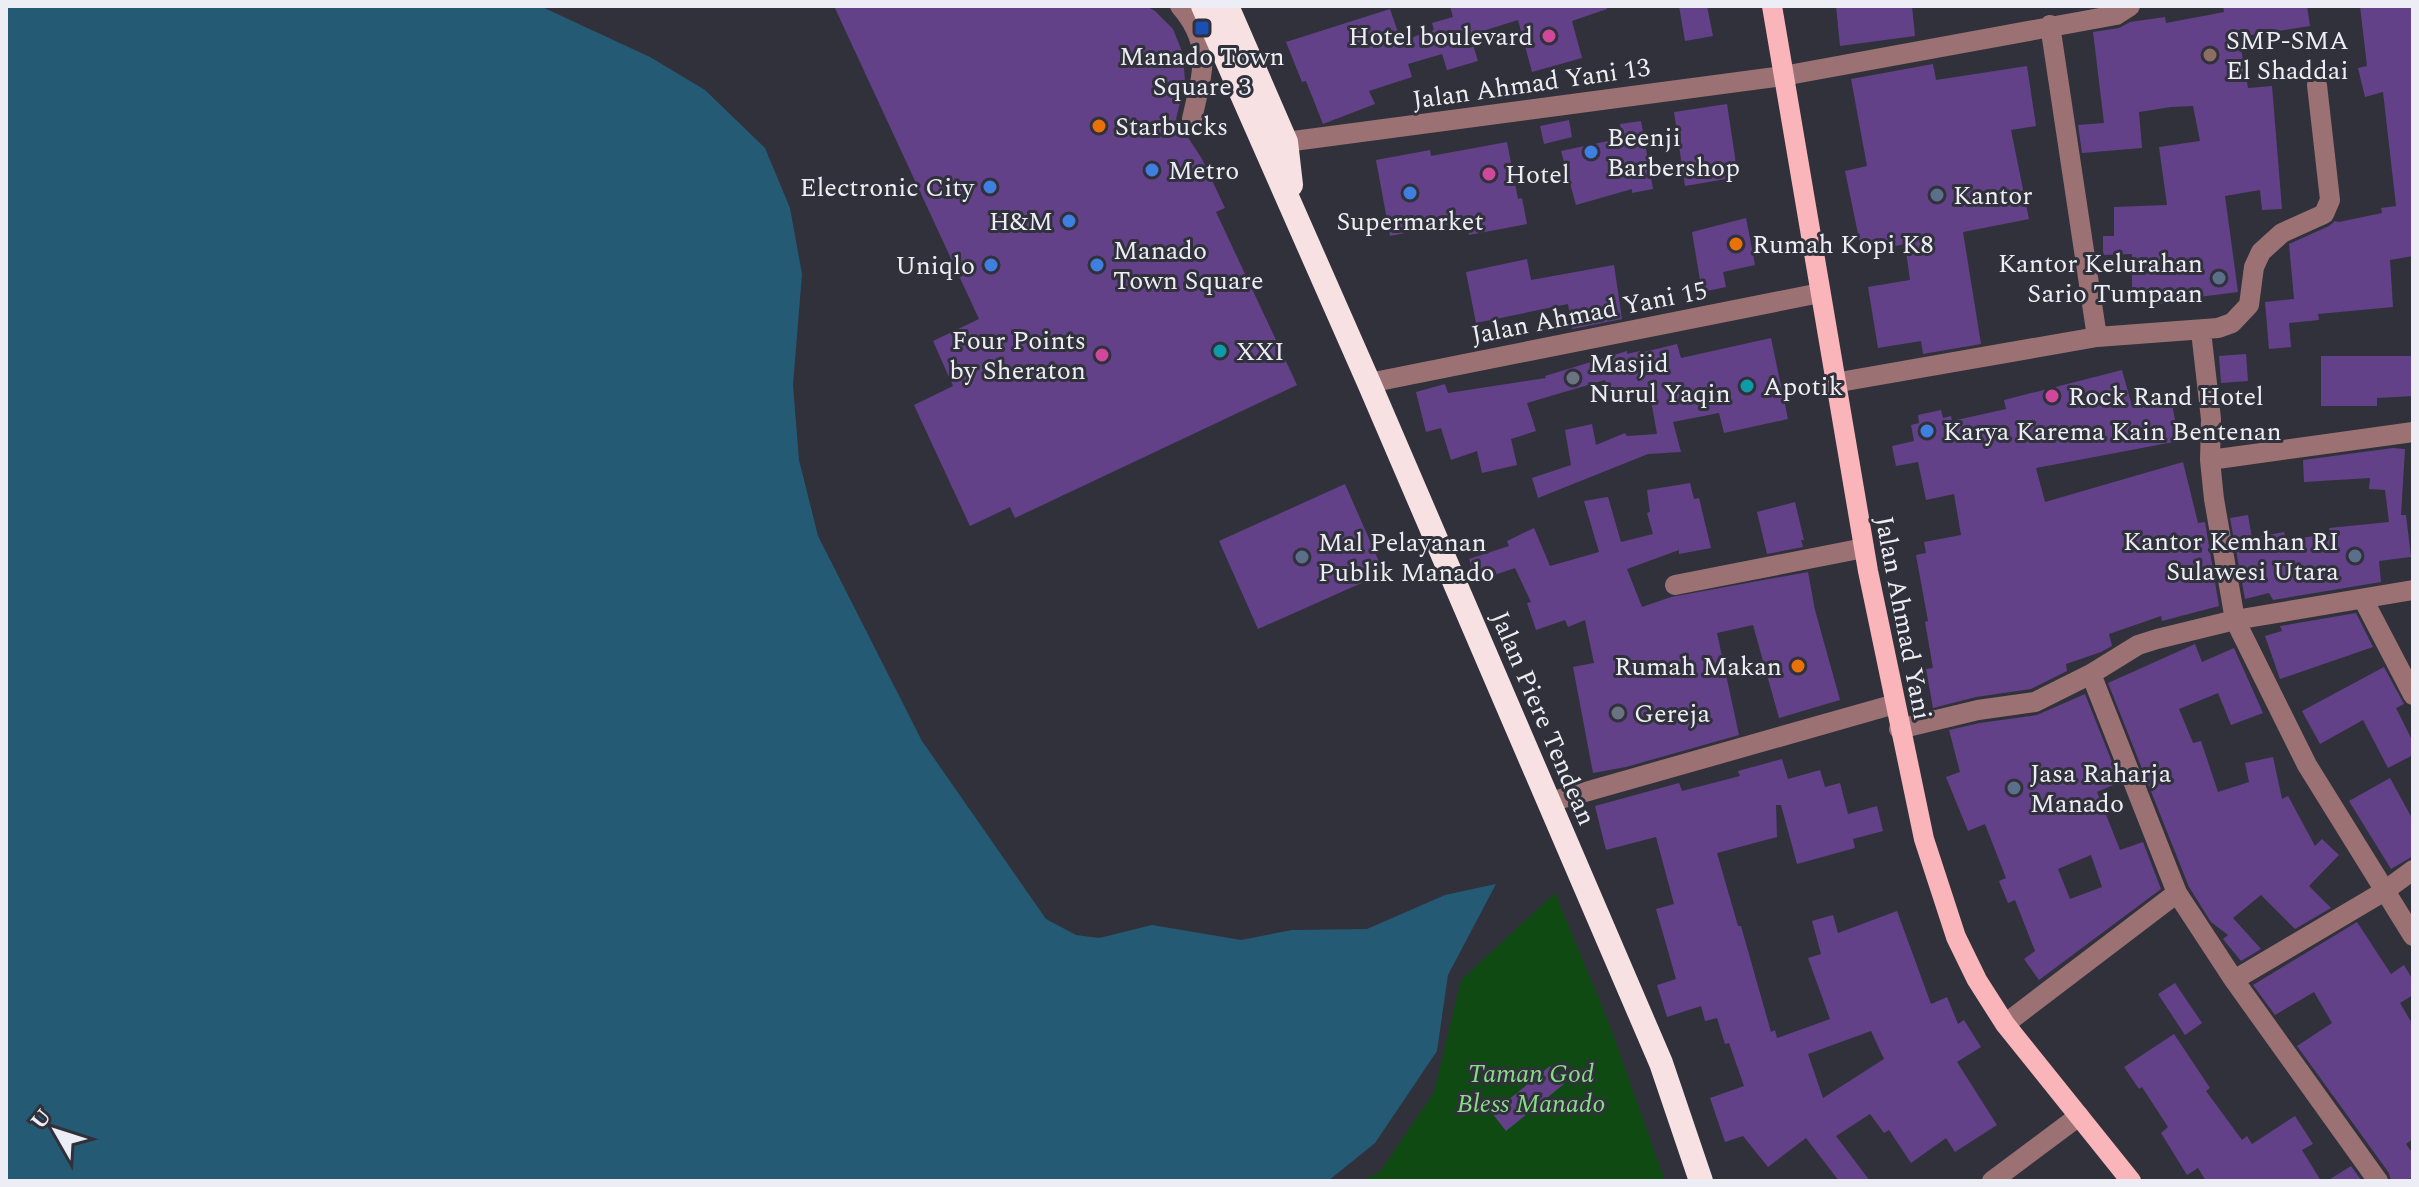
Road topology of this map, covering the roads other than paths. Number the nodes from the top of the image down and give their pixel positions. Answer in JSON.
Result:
{"nodes":[{"id":1,"x":1180,"y":6,"type":"edge"},
{"id":2,"x":1203,"y":6,"type":"edge"},
{"id":3,"x":1227,"y":6,"type":"edge"},
{"id":4,"x":1772,"y":6,"type":"edge"},
{"id":5,"x":2130,"y":6,"type":"edge"},
{"id":6,"x":2050,"y":25,"type":"junction"},
{"id":7,"x":1204,"y":64,"type":"junction"},
{"id":8,"x":1783,"y":76,"type":"junction"},
{"id":9,"x":1235,"y":78,"type":"junction"},
{"id":10,"x":2317,"y":85,"type":"dead end"},
{"id":11,"x":1192,"y":119,"type":"dead end"},
{"id":12,"x":1286,"y":142,"type":"junction"},
{"id":13,"x":1304,"y":238,"type":"junction"},
{"id":14,"x":1820,"y":293,"type":"junction"},
{"id":15,"x":2201,"y":331,"type":"junction"},
{"id":16,"x":2097,"y":337,"type":"junction"},
{"id":17,"x":1369,"y":383,"type":"junction"},
{"id":18,"x":1834,"y":383,"type":"junction"},
{"id":19,"x":2413,"y":432,"type":"edge"},
{"id":20,"x":2210,"y":460,"type":"junction"},
{"id":21,"x":1864,"y":548,"type":"junction"},
{"id":22,"x":1675,"y":585,"type":"dead end"},
{"id":23,"x":2413,"y":590,"type":"edge"},
{"id":24,"x":2363,"y":599,"type":"junction"},
{"id":25,"x":2235,"y":620,"type":"junction"},
{"id":26,"x":2091,"y":674,"type":"junction"},
{"id":27,"x":2413,"y":695,"type":"edge"},
{"id":28,"x":1895,"y":704,"type":"junction"},
{"id":29,"x":1899,"y":729,"type":"junction"},
{"id":30,"x":1550,"y":802,"type":"junction"},
{"id":31,"x":2413,"y":870,"type":"edge"},
{"id":32,"x":2383,"y":892,"type":"junction"},
{"id":33,"x":2177,"y":893,"type":"junction"},
{"id":34,"x":2413,"y":936,"type":"edge"},
{"id":35,"x":2234,"y":980,"type":"junction"},
{"id":36,"x":2005,"y":1024,"type":"junction"},
{"id":37,"x":2079,"y":1116,"type":"junction"},
{"id":38,"x":1701,"y":1181,"type":"edge"},
{"id":39,"x":1992,"y":1181,"type":"edge"},
{"id":40,"x":2131,"y":1181,"type":"edge"},
{"id":41,"x":2378,"y":1181,"type":"edge"}],
"edges":[{"from":1,"to":7,"type":"street"},
{"from":2,"to":9,"type":"highway","name":"Jalan Piere Tendean"},
{"from":3,"to":12,"type":"highway","name":"Jalan Piere Tendean"},
{"from":4,"to":8,"type":"main road","name":"Jalan Ahmad Yani"},
{"from":5,"to":6,"type":"street","name":"Jalan Ahmad Yani 13"},
{"from":6,"to":8,"type":"street","name":"Jalan Ahmad Yani 13"},
{"from":6,"to":16,"type":"street"},
{"from":7,"to":9,"type":"street"},
{"from":7,"to":11,"type":"street"},
{"from":8,"to":12,"type":"street","name":"Jalan Ahmad Yani 13"},
{"from":8,"to":14,"type":"main road","name":"Jalan Ahmad Yani"},
{"from":9,"to":13,"type":"highway","name":"Jalan Piere Tendean"},
{"from":10,"to":15,"type":"street"},
{"from":12,"to":13,"type":"highway","name":"Jalan Piere Tendean"},
{"from":13,"to":17,"type":"highway","name":"Jalan Piere Tendean"},
{"from":14,"to":17,"type":"street","name":"Jalan Ahmad Yani 15"},
{"from":14,"to":18,"type":"main road","name":"Jalan Ahmad Yani"},
{"from":15,"to":16,"type":"street"},
{"from":15,"to":20,"type":"street"},
{"from":16,"to":18,"type":"street"},
{"from":17,"to":30,"type":"highway","name":"Jalan Piere Tendean"},
{"from":18,"to":21,"type":"main road","name":"Jalan Ahmad Yani"},
{"from":19,"to":20,"type":"street"},
{"from":20,"to":25,"type":"street"},
{"from":21,"to":22,"type":"street"},
{"from":21,"to":28,"type":"main road","name":"Jalan Ahmad Yani"},
{"from":23,"to":24,"type":"street"},
{"from":24,"to":25,"type":"street"},
{"from":24,"to":27,"type":"street"},
{"from":25,"to":26,"type":"street"},
{"from":25,"to":32,"type":"street"},
{"from":26,"to":29,"type":"street"},
{"from":26,"to":33,"type":"street"},
{"from":28,"to":29,"type":"main road","name":"Jalan Ahmad Yani"},
{"from":28,"to":30,"type":"street"},
{"from":29,"to":36,"type":"main road","name":"Jalan Ahmad Yani"},
{"from":30,"to":38,"type":"highway","name":"Jalan Piere Tendean"},
{"from":31,"to":32,"type":"street"},
{"from":32,"to":34,"type":"street"},
{"from":32,"to":35,"type":"street"},
{"from":33,"to":35,"type":"street"},
{"from":33,"to":36,"type":"street"},
{"from":35,"to":41,"type":"street"},
{"from":36,"to":37,"type":"main road","name":"Jalan Ahmad Yani"},
{"from":37,"to":39,"type":"street"},
{"from":37,"to":40,"type":"main road","name":"Jalan Ahmad Yani"}]}
